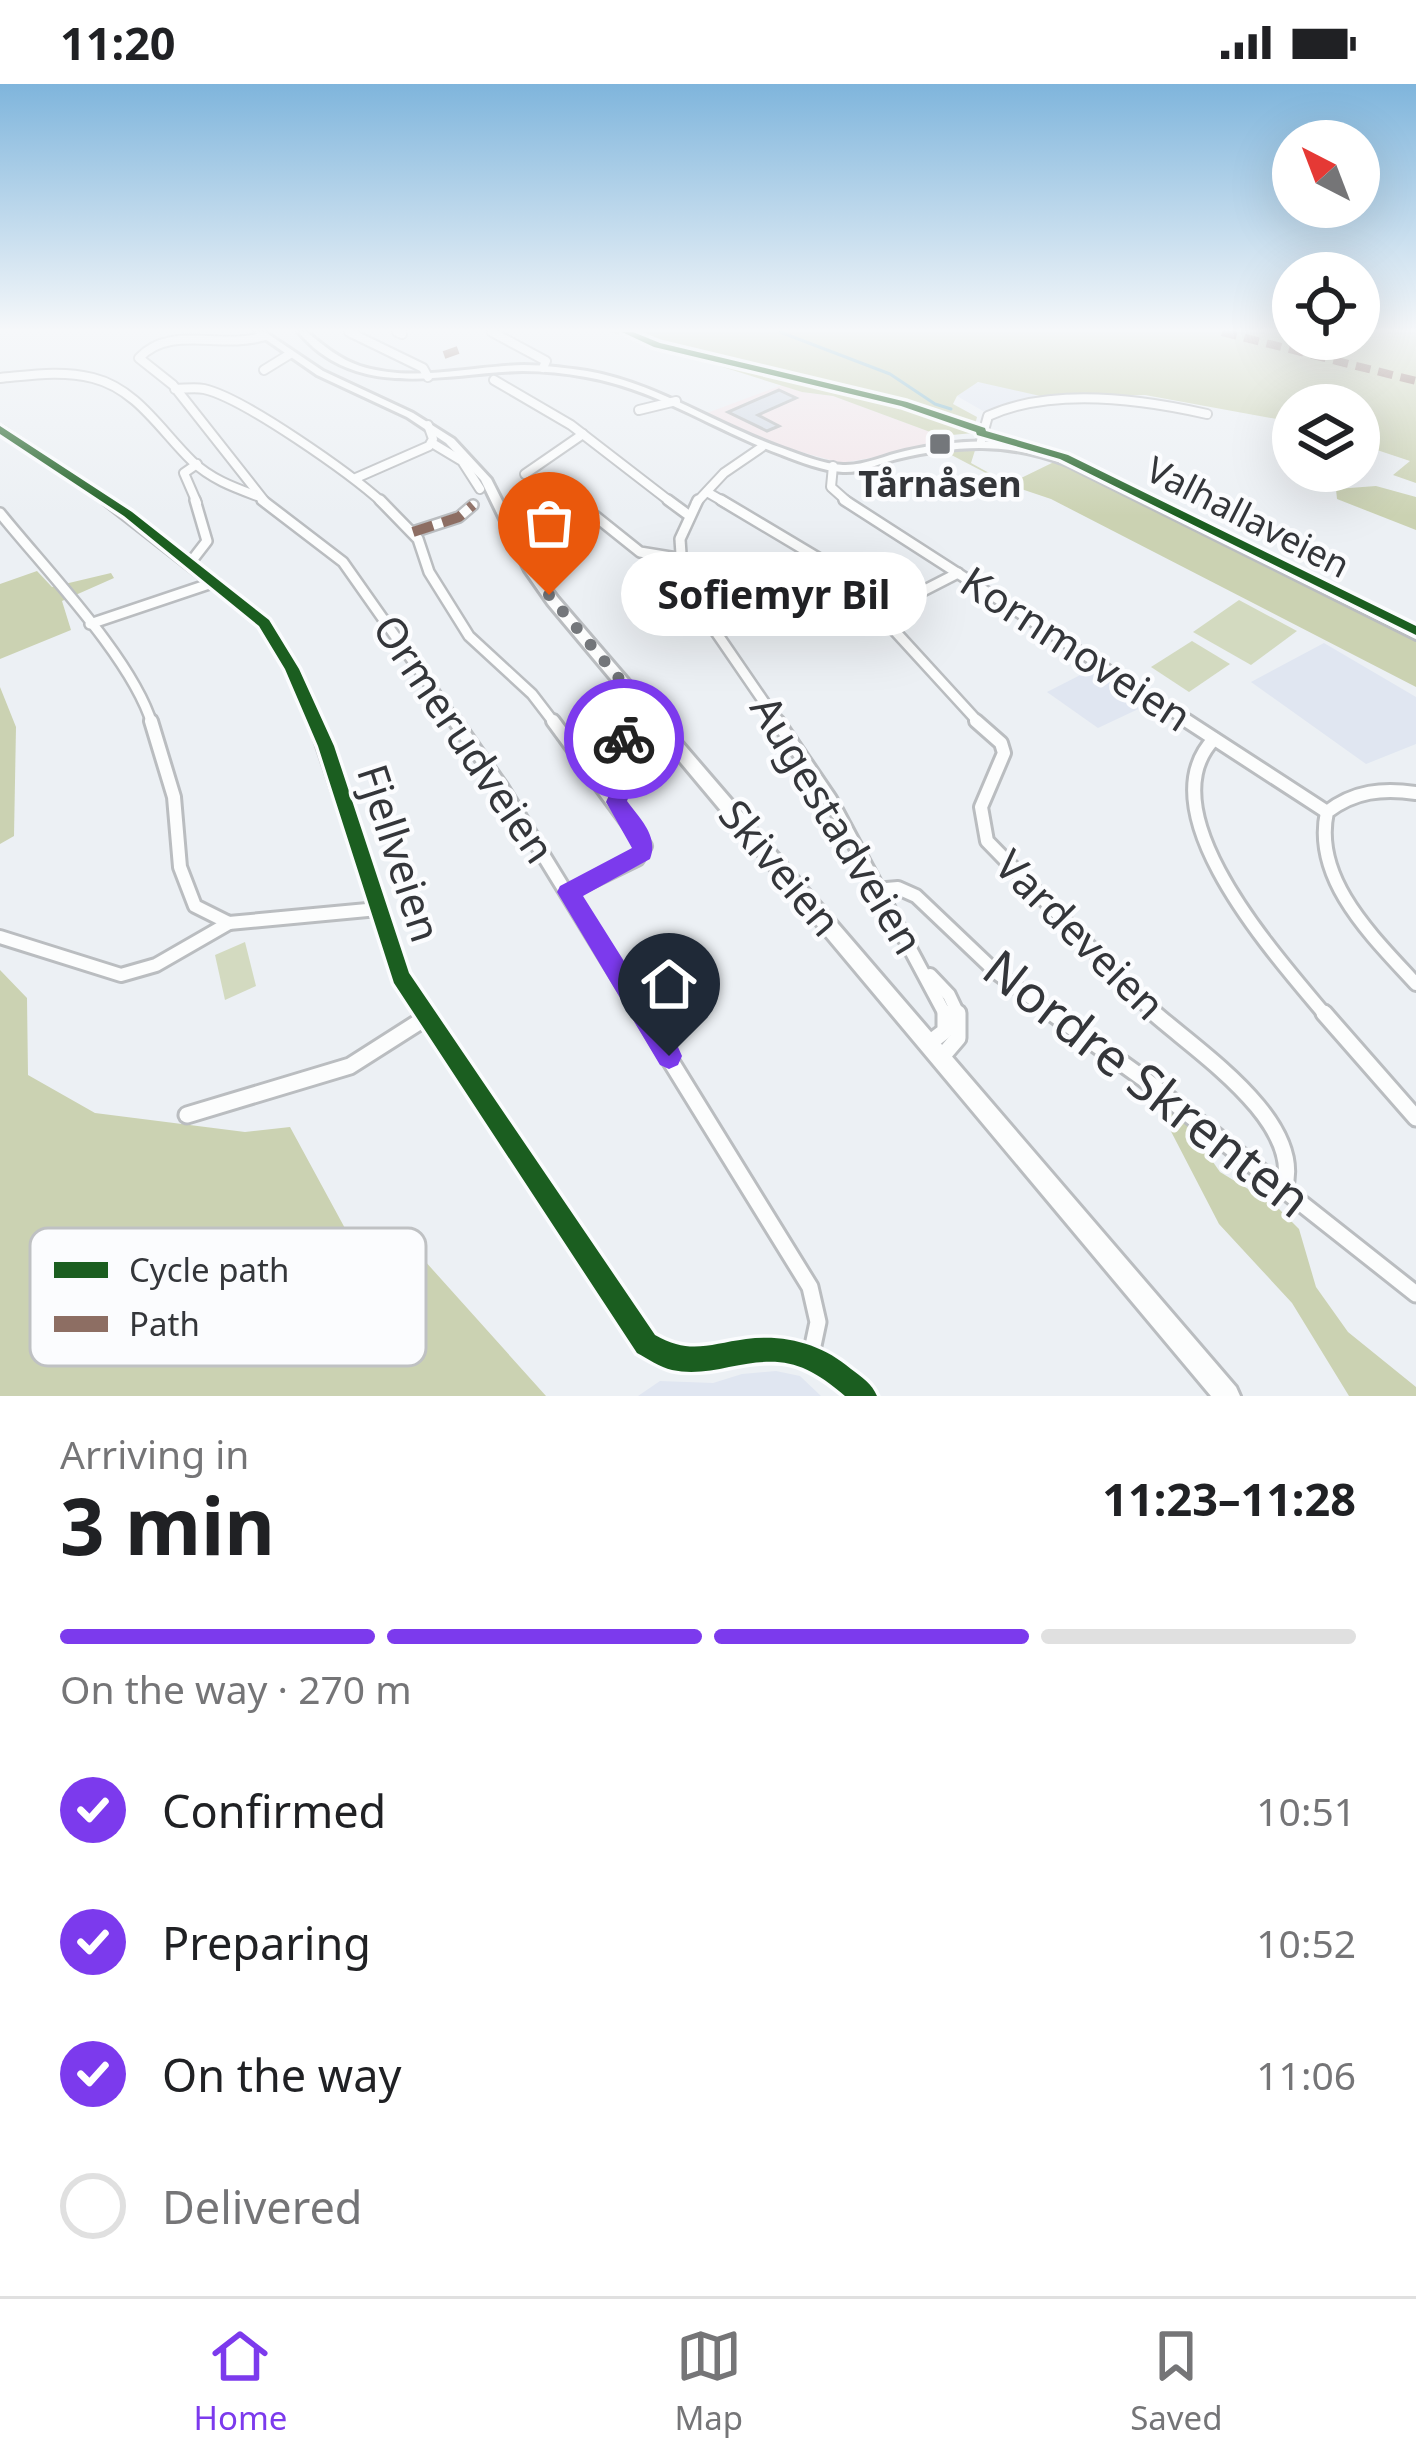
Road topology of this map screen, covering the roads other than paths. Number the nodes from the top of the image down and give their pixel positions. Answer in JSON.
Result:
{"nodes":[{"id":1,"x":129,"y":393,"type":"edge"},
{"id":2,"x":178,"y":393,"type":"edge"},
{"id":3,"x":362,"y":393,"type":"edge"},
{"id":4,"x":516,"y":393,"type":"edge"},
{"id":5,"x":653,"y":393,"type":"edge"},
{"id":6,"x":221,"y":394,"type":"edge"},
{"id":7,"x":676,"y":401,"type":"junction"},
{"id":8,"x":640,"y":410,"type":"dead end"},
{"id":9,"x":1207,"y":414,"type":"dead end"},
{"id":10,"x":428,"y":424,"type":"junction"},
{"id":11,"x":0,"y":429,"type":"edge"},
{"id":12,"x":584,"y":434,"type":"junction"},
{"id":13,"x":981,"y":441,"type":"junction"},
{"id":14,"x":432,"y":443,"type":"junction"},
{"id":15,"x":762,"y":447,"type":"junction"},
{"id":16,"x":197,"y":464,"type":"junction"},
{"id":17,"x":840,"y":464,"type":"junction"},
{"id":18,"x":525,"y":474,"type":"dead end"},
{"id":19,"x":356,"y":478,"type":"junction"},
{"id":20,"x":480,"y":488,"type":"dead end"},
{"id":21,"x":707,"y":492,"type":"junction"},
{"id":22,"x":257,"y":496,"type":"junction"},
{"id":23,"x":580,"y":504,"type":"dead end"},
{"id":24,"x":473,"y":505,"type":"dead end"},
{"id":25,"x":0,"y":513,"type":"edge"},
{"id":26,"x":688,"y":514,"type":"junction"},
{"id":27,"x":413,"y":532,"type":"junction"},
{"id":28,"x":677,"y":558,"type":"junction"},
{"id":29,"x":190,"y":563,"type":"junction"},
{"id":30,"x":958,"y":573,"type":"junction"},
{"id":31,"x":215,"y":582,"type":"junction"},
{"id":32,"x":880,"y":613,"type":"junction"},
{"id":33,"x":90,"y":624,"type":"junction"},
{"id":34,"x":1416,"y":635,"type":"edge"},
{"id":35,"x":622,"y":682,"type":"junction"},
{"id":36,"x":1214,"y":739,"type":"junction"},
{"id":37,"x":1416,"y":793,"type":"edge"},
{"id":38,"x":616,"y":802,"type":"junction"},
{"id":39,"x":1327,"y":812,"type":"junction"},
{"id":40,"x":875,"y":890,"type":"junction"},
{"id":41,"x":568,"y":892,"type":"junction"},
{"id":42,"x":378,"y":909,"type":"junction"},
{"id":43,"x":229,"y":923,"type":"junction"},
{"id":44,"x":0,"y":938,"type":"edge"},
{"id":45,"x":1416,"y":984,"type":"edge"},
{"id":46,"x":428,"y":1017,"type":"junction"},
{"id":47,"x":934,"y":1052,"type":"junction"},
{"id":48,"x":187,"y":1115,"type":"dead end"},
{"id":49,"x":1416,"y":1118,"type":"edge"},
{"id":50,"x":1284,"y":1190,"type":"junction"},
{"id":51,"x":1416,"y":1294,"type":"edge"},
{"id":52,"x":811,"y":1355,"type":"junction"},
{"id":53,"x":864,"y":1396,"type":"edge"},
{"id":54,"x":1227,"y":1396,"type":"edge"}],
"edges":[{"from":1,"to":16,"type":"street"},
{"from":2,"to":22,"type":"street","name":"Ormerudveien"},
{"from":3,"to":10,"type":"street","name":"Skiveien"},
{"from":4,"to":12,"type":"street"},
{"from":5,"to":7,"type":"street","name":"Valhallaveien"},
{"from":6,"to":19,"type":"street"},
{"from":7,"to":8,"type":"street"},
{"from":7,"to":15,"type":"street","name":"Valhallaveien"},
{"from":9,"to":13,"type":"street"},
{"from":10,"to":14,"type":"street"},
{"from":10,"to":35,"type":"street","name":"Skiveien"},
{"from":11,"to":29,"type":"street","name":"Fjellveien"},
{"from":12,"to":18,"type":"street"},
{"from":12,"to":26,"type":"street"},
{"from":13,"to":17,"type":"street","name":"Valhallaveien"},
{"from":13,"to":34,"type":"street","name":"Valhallaveien"},
{"from":14,"to":19,"type":"street"},
{"from":14,"to":20,"type":"street"},
{"from":15,"to":17,"type":"street","name":"Valhallaveien"},
{"from":15,"to":21,"type":"street"},
{"from":16,"to":22,"type":"street"},
{"from":16,"to":29,"type":"street"},
{"from":17,"to":30,"type":"street","name":"Kornmoveien"},
{"from":19,"to":27,"type":"street"},
{"from":21,"to":26,"type":"street"},
{"from":21,"to":32,"type":"street","name":"Vardeveien"},
{"from":22,"to":41,"type":"street","name":"Ormerudveien"},
{"from":23,"to":28,"type":"street"},
{"from":24,"to":27,"type":"street"},
{"from":25,"to":33,"type":"street"},
{"from":26,"to":28,"type":"street"},
{"from":27,"to":38,"type":"street"},
{"from":28,"to":40,"type":"street","name":"Augestadveien"},
{"from":29,"to":31,"type":"street","name":"Fjellveien"},
{"from":30,"to":32,"type":"street"},
{"from":30,"to":36,"type":"street","name":"Kornmoveien"},
{"from":31,"to":33,"type":"street"},
{"from":31,"to":42,"type":"street","name":"Fjellveien"},
{"from":32,"to":50,"type":"street","name":"Vardeveien"},
{"from":33,"to":43,"type":"street"},
{"from":35,"to":38,"type":"street"},
{"from":35,"to":47,"type":"street","name":"Skiveien"},
{"from":36,"to":39,"type":"street","name":"Kornmoveien"},
{"from":36,"to":49,"type":"street"},
{"from":37,"to":39,"type":"street"},
{"from":38,"to":41,"type":"street"},
{"from":39,"to":45,"type":"street"},
{"from":40,"to":47,"type":"street","name":"Augestadveien"},
{"from":40,"to":50,"type":"street","name":"Nordre Skrenten"},
{"from":41,"to":52,"type":"street","name":"Ormerudveien"},
{"from":42,"to":43,"type":"street"},
{"from":42,"to":46,"type":"street","name":"Fjellveien"},
{"from":43,"to":44,"type":"street"},
{"from":46,"to":48,"type":"street"},
{"from":46,"to":52,"type":"street","name":"Fjellveien"},
{"from":47,"to":54,"type":"street","name":"Skiveien"},
{"from":50,"to":51,"type":"street","name":"Nordre Skrenten"},
{"from":52,"to":53,"type":"street"}]}
